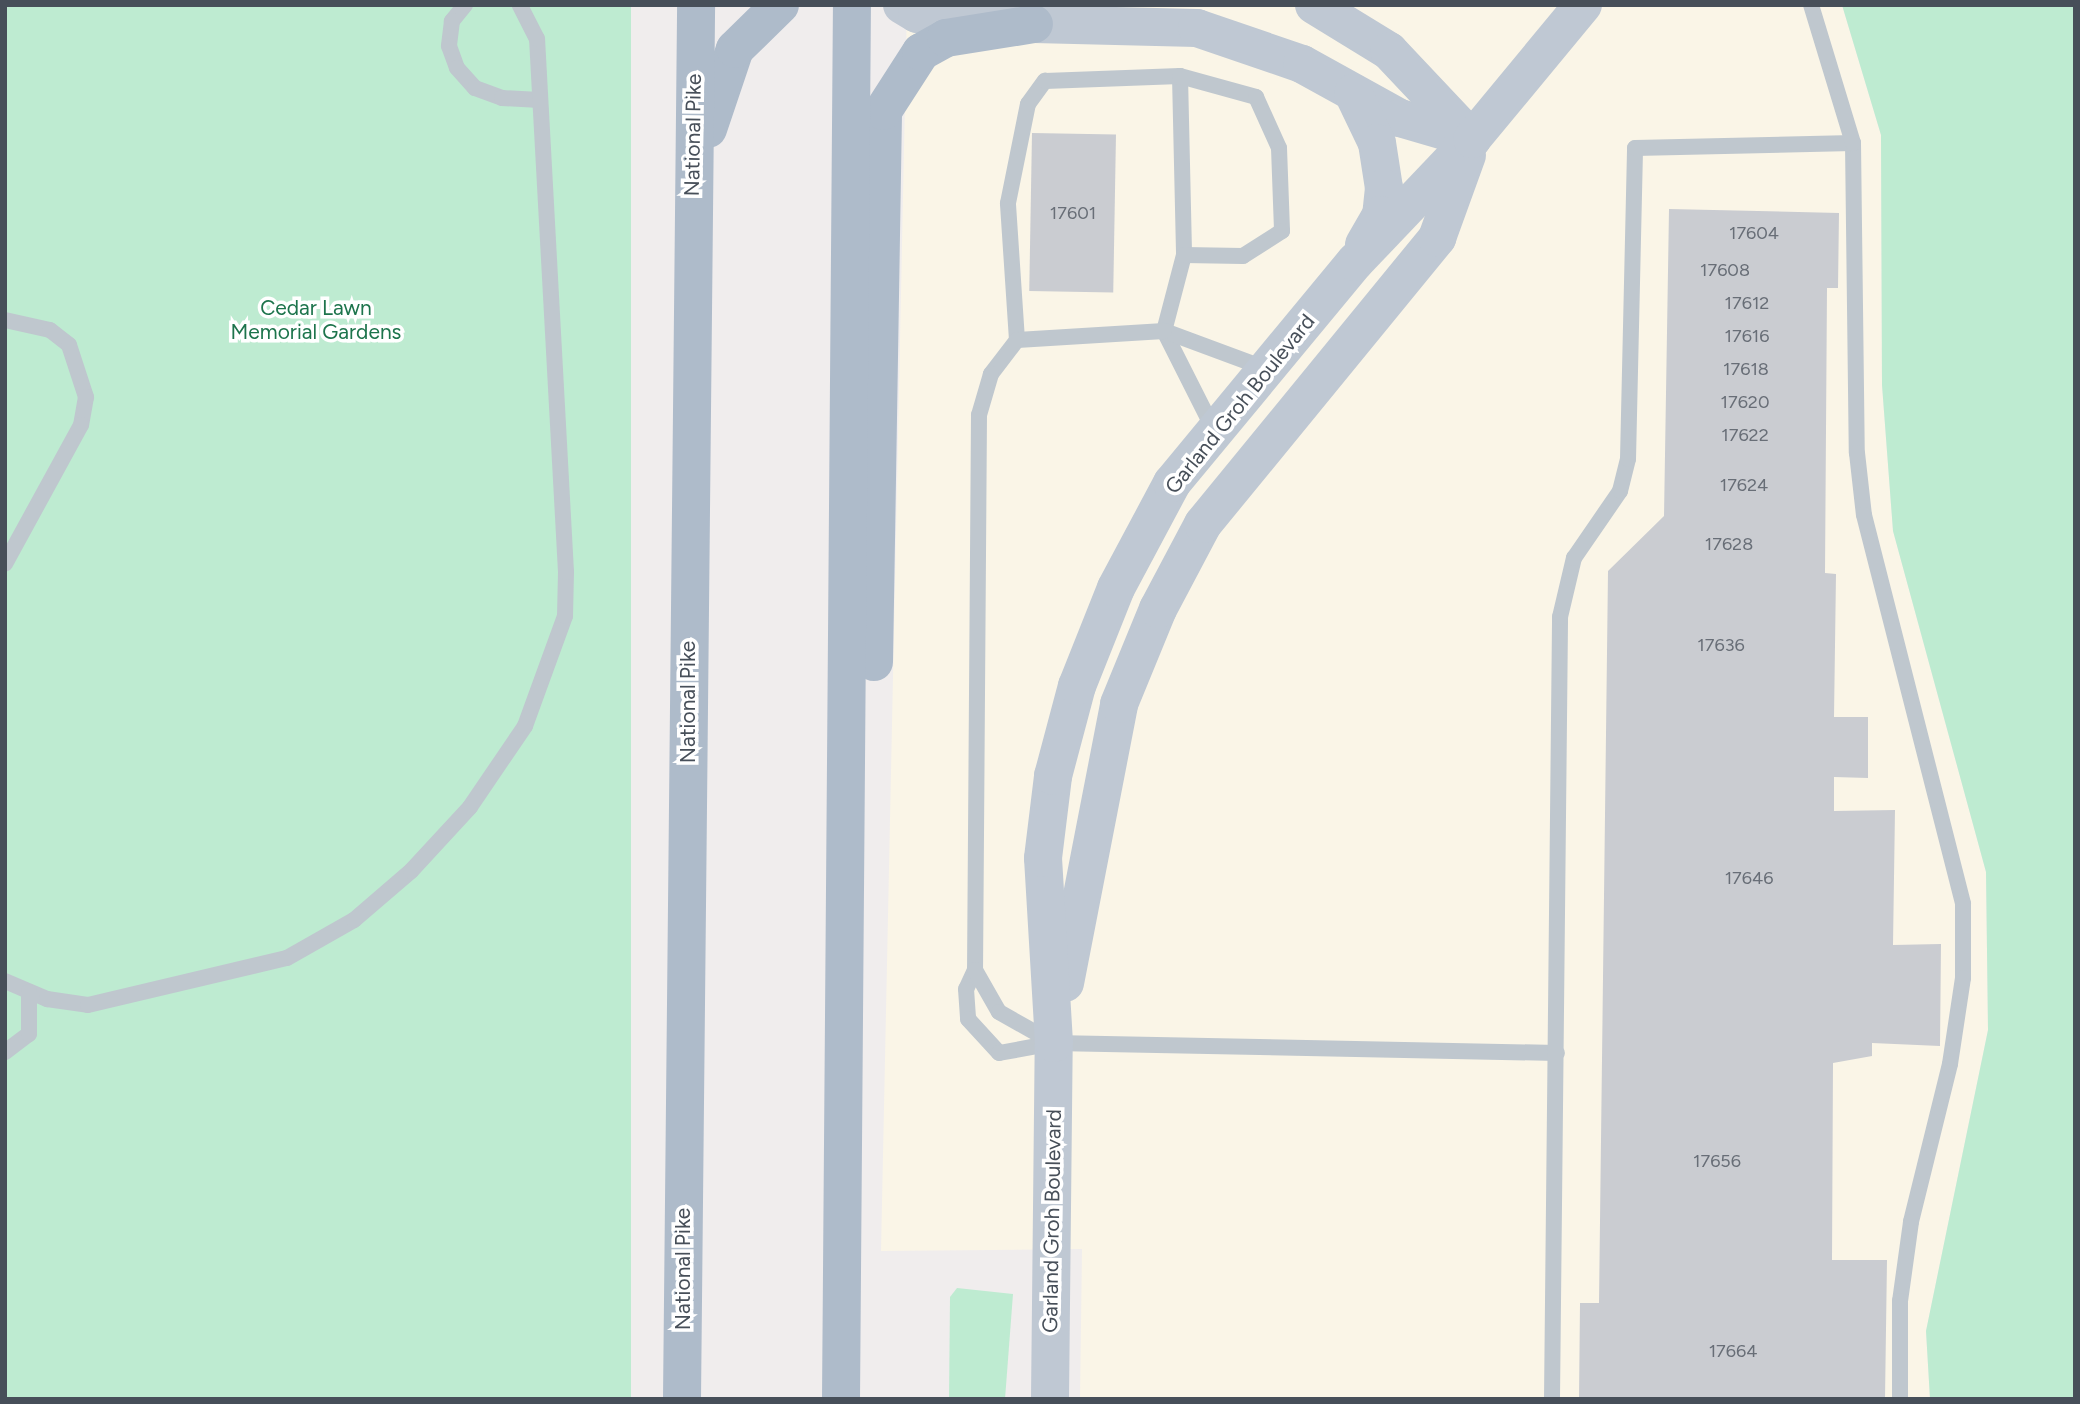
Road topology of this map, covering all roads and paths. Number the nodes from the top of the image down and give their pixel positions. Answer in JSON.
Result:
{"nodes":[{"id":1,"x":465,"y":5,"type":"edge"},
{"id":2,"x":520,"y":5,"type":"edge"},
{"id":3,"x":696,"y":5,"type":"edge"},
{"id":4,"x":780,"y":5,"type":"edge"},
{"id":5,"x":852,"y":5,"type":"edge"},
{"id":6,"x":902,"y":5,"type":"edge"},
{"id":7,"x":1314,"y":5,"type":"edge"},
{"id":8,"x":1583,"y":5,"type":"edge"},
{"id":9,"x":1811,"y":5,"type":"edge"},
{"id":10,"x":1034,"y":24,"type":"junction"},
{"id":11,"x":1180,"y":76,"type":"junction"},
{"id":12,"x":1353,"y":93,"type":"junction"},
{"id":13,"x":540,"y":100,"type":"junction"},
{"id":14,"x":1472,"y":139,"type":"junction"},
{"id":15,"x":1853,"y":143,"type":"junction"},
{"id":16,"x":692,"y":194,"type":"junction"},
{"id":17,"x":1184,"y":255,"type":"junction"},
{"id":18,"x":1355,"y":262,"type":"junction"},
{"id":19,"x":5,"y":320,"type":"edge"},
{"id":20,"x":1164,"y":331,"type":"junction"},
{"id":21,"x":1017,"y":340,"type":"junction"},
{"id":22,"x":1267,"y":369,"type":"junction"},
{"id":23,"x":1215,"y":432,"type":"junction"},
{"id":24,"x":5,"y":564,"type":"edge"},
{"id":25,"x":975,"y":970,"type":"junction"},
{"id":26,"x":5,"y":981,"type":"edge"},
{"id":27,"x":29,"y":992,"type":"junction"},
{"id":28,"x":1054,"y":1043,"type":"junction"},
{"id":29,"x":845,"y":1050,"type":"junction"},
{"id":30,"x":5,"y":1052,"type":"edge"},
{"id":31,"x":1557,"y":1053,"type":"junction"},
{"id":32,"x":682,"y":1399,"type":"edge"},
{"id":33,"x":841,"y":1399,"type":"edge"},
{"id":34,"x":1050,"y":1399,"type":"edge"},
{"id":35,"x":1552,"y":1399,"type":"edge"},
{"id":36,"x":1900,"y":1399,"type":"edge"}],
"edges":[{"from":1,"to":13,"type":"lane"},
{"from":2,"to":13,"type":"lane"},
{"from":3,"to":16,"type":"main road","name":"National Pike"},
{"from":4,"to":16,"type":"main road"},
{"from":5,"to":29,"type":"main road"},
{"from":6,"to":10,"type":"street"},
{"from":7,"to":14,"type":"street"},
{"from":8,"to":14,"type":"street"},
{"from":9,"to":15,"type":"lane"},
{"from":10,"to":12,"type":"street"},
{"from":10,"to":29,"type":"main road"},
{"from":11,"to":17,"type":"lane"},
{"from":11,"to":17,"type":"lane"},
{"from":11,"to":21,"type":"lane"},
{"from":12,"to":14,"type":"street"},
{"from":12,"to":18,"type":"street"},
{"from":13,"to":27,"type":"lane"},
{"from":14,"to":18,"type":"street","name":"Garland Groh Boulevard"},
{"from":14,"to":28,"type":"street","name":"Garland Groh Boulevard"},
{"from":15,"to":31,"type":"lane"},
{"from":15,"to":36,"type":"lane"},
{"from":16,"to":32,"type":"main road","name":"National Pike"},
{"from":17,"to":20,"type":"lane"},
{"from":18,"to":22,"type":"street","name":"Garland Groh Boulevard"},
{"from":19,"to":24,"type":"lane"},
{"from":20,"to":21,"type":"lane"},
{"from":20,"to":22,"type":"lane"},
{"from":20,"to":23,"type":"lane"},
{"from":21,"to":25,"type":"lane"},
{"from":22,"to":23,"type":"street","name":"Garland Groh Boulevard"},
{"from":23,"to":28,"type":"street","name":"Garland Groh Boulevard"},
{"from":25,"to":28,"type":"lane"},
{"from":25,"to":28,"type":"lane"},
{"from":26,"to":27,"type":"lane"},
{"from":27,"to":30,"type":"lane"},
{"from":28,"to":31,"type":"lane"},
{"from":28,"to":34,"type":"street","name":"Garland Groh Boulevard"},
{"from":29,"to":33,"type":"main road"},
{"from":31,"to":35,"type":"lane"}]}
